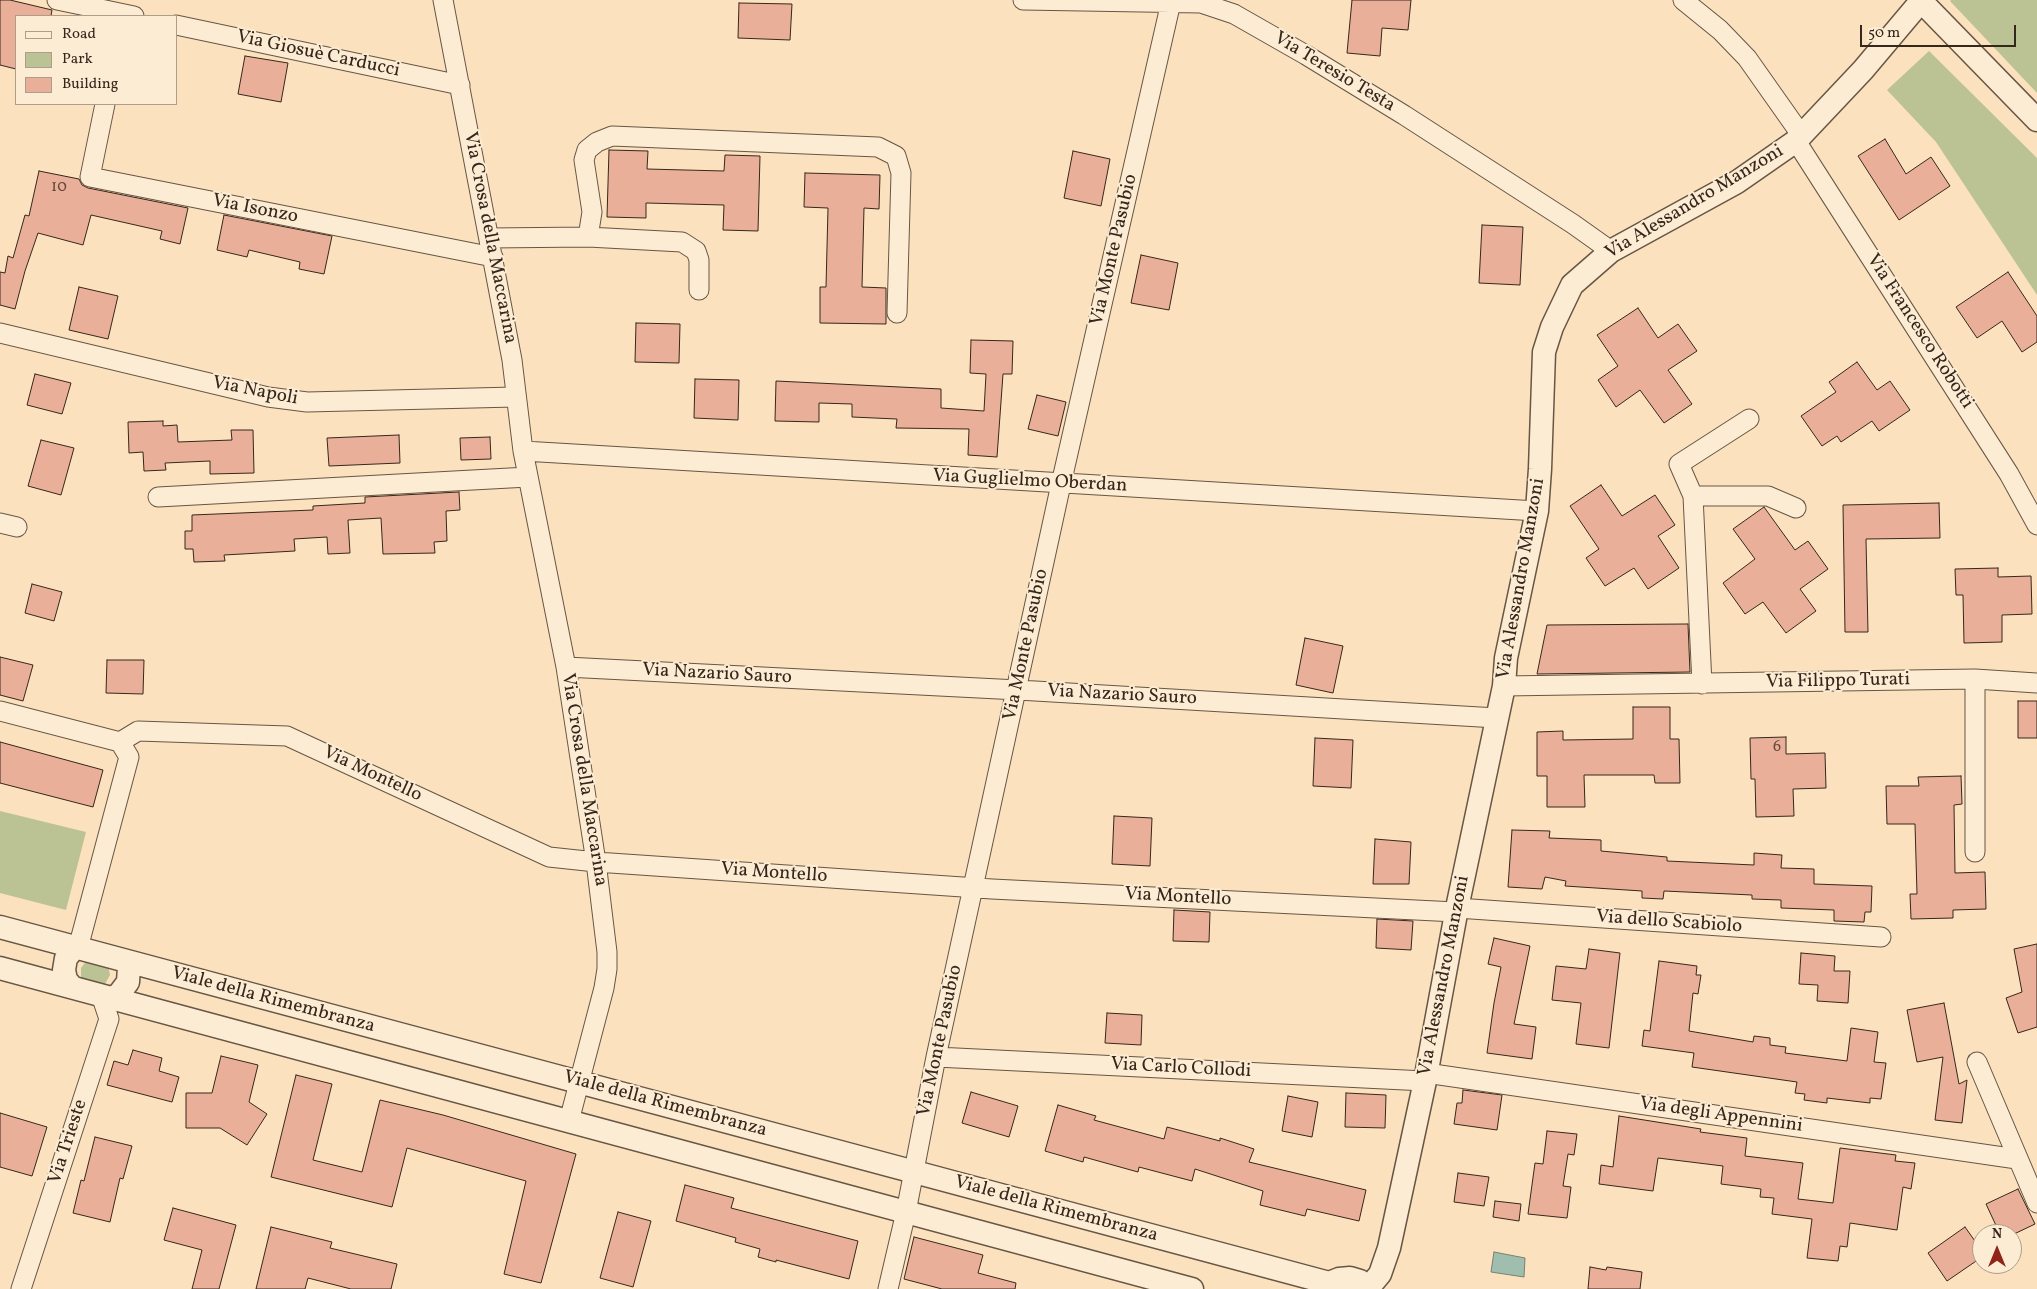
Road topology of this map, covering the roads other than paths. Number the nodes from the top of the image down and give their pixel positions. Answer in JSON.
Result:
{"nodes":[{"id":1,"x":56,"y":0,"type":"edge"},
{"id":2,"x":443,"y":0,"type":"edge"},
{"id":3,"x":1024,"y":0,"type":"edge"},
{"id":4,"x":1682,"y":0,"type":"edge"},
{"id":5,"x":1922,"y":1,"type":"edge"},
{"id":6,"x":1172,"y":2,"type":"junction"},
{"id":7,"x":123,"y":15,"type":"edge"},
{"id":8,"x":178,"y":25,"type":"edge"},
{"id":9,"x":460,"y":85,"type":"junction"},
{"id":10,"x":105,"y":105,"type":"edge"},
{"id":11,"x":2037,"y":120,"type":"edge"},
{"id":12,"x":1799,"y":139,"type":"junction"},
{"id":13,"x":588,"y":237,"type":"junction"},
{"id":14,"x":489,"y":238,"type":"junction"},
{"id":15,"x":1611,"y":251,"type":"junction"},
{"id":16,"x":493,"y":257,"type":"junction"},
{"id":17,"x":698,"y":290,"type":"dead end"},
{"id":18,"x":897,"y":313,"type":"dead end"},
{"id":19,"x":0,"y":333,"type":"edge"},
{"id":20,"x":515,"y":397,"type":"junction"},
{"id":21,"x":1749,"y":419,"type":"dead end"},
{"id":22,"x":523,"y":452,"type":"junction"},
{"id":23,"x":528,"y":477,"type":"junction"},
{"id":24,"x":1061,"y":484,"type":"junction"},
{"id":25,"x":1693,"y":496,"type":"junction"},
{"id":26,"x":158,"y":497,"type":"dead end"},
{"id":27,"x":1796,"y":508,"type":"dead end"},
{"id":28,"x":1537,"y":511,"type":"junction"},
{"id":29,"x":2037,"y":524,"type":"edge"},
{"id":30,"x":566,"y":667,"type":"junction"},
{"id":31,"x":1975,"y":679,"type":"junction"},
{"id":32,"x":2037,"y":683,"type":"edge"},
{"id":33,"x":1702,"y":684,"type":"junction"},
{"id":34,"x":1504,"y":686,"type":"junction"},
{"id":35,"x":1018,"y":690,"type":"junction"},
{"id":36,"x":0,"y":711,"type":"edge"},
{"id":37,"x":1498,"y":718,"type":"junction"},
{"id":38,"x":120,"y":742,"type":"junction"},
{"id":39,"x":1975,"y":852,"type":"dead end"},
{"id":40,"x":596,"y":862,"type":"junction"},
{"id":41,"x":974,"y":888,"type":"junction"},
{"id":42,"x":1456,"y":910,"type":"junction"},
{"id":43,"x":0,"y":927,"type":"edge"},
{"id":44,"x":1881,"y":937,"type":"dead end"},
{"id":45,"x":76,"y":948,"type":"junction"},
{"id":46,"x":126,"y":961,"type":"junction"},
{"id":47,"x":0,"y":968,"type":"edge"},
{"id":48,"x":72,"y":987,"type":"junction"},
{"id":49,"x":106,"y":996,"type":"junction"},
{"id":50,"x":936,"y":1057,"type":"junction"},
{"id":51,"x":1977,"y":1062,"type":"dead end"},
{"id":52,"x":1425,"y":1077,"type":"junction"},
{"id":53,"x":579,"y":1082,"type":"junction"},
{"id":54,"x":569,"y":1121,"type":"junction"},
{"id":55,"x":2017,"y":1159,"type":"junction"},
{"id":56,"x":914,"y":1172,"type":"junction"},
{"id":57,"x":2037,"y":1203,"type":"edge"},
{"id":58,"x":906,"y":1212,"type":"junction"},
{"id":59,"x":1326,"y":1286,"type":"edge"},
{"id":60,"x":1370,"y":1288,"type":"edge"},
{"id":61,"x":22,"y":1289,"type":"edge"},
{"id":62,"x":888,"y":1289,"type":"edge"},
{"id":63,"x":1192,"y":1289,"type":"edge"}],
"edges":[{"from":1,"to":7,"type":"street"},
{"from":2,"to":9,"type":"street","name":"Via Crosa della Maccarina"},
{"from":3,"to":6,"type":"street","name":"Via Teresio Testa"},
{"from":4,"to":12,"type":"street","name":"Via Francesco Robotti"},
{"from":5,"to":11,"type":"street"},
{"from":5,"to":12,"type":"street","name":"Via Alessandro Manzoni"},
{"from":6,"to":15,"type":"street","name":"Via Teresio Testa"},
{"from":6,"to":24,"type":"street","name":"Via Monte Pasubio"},
{"from":8,"to":9,"type":"street","name":"Via Giosuè Carducci"},
{"from":9,"to":14,"type":"street","name":"Via Crosa della Maccarina"},
{"from":10,"to":16,"type":"street","name":"Via Isonzo"},
{"from":12,"to":15,"type":"street","name":"Via Alessandro Manzoni"},
{"from":12,"to":29,"type":"street","name":"Via Francesco Robotti"},
{"from":13,"to":14,"type":"street"},
{"from":13,"to":17,"type":"street"},
{"from":13,"to":18,"type":"street"},
{"from":14,"to":16,"type":"street","name":"Via Crosa della Maccarina"},
{"from":15,"to":28,"type":"street","name":"Via Alessandro Manzoni"},
{"from":16,"to":20,"type":"street","name":"Via Crosa della Maccarina"},
{"from":19,"to":20,"type":"street","name":"Via Napoli"},
{"from":20,"to":22,"type":"street","name":"Via Crosa della Maccarina"},
{"from":21,"to":25,"type":"street"},
{"from":22,"to":23,"type":"street","name":"Via Crosa della Maccarina"},
{"from":22,"to":24,"type":"street","name":"Via Guglielmo Oberdan"},
{"from":23,"to":26,"type":"street"},
{"from":23,"to":30,"type":"street","name":"Via Crosa della Maccarina"},
{"from":24,"to":28,"type":"street","name":"Via Guglielmo Oberdan"},
{"from":24,"to":35,"type":"street","name":"Via Monte Pasubio"},
{"from":25,"to":27,"type":"street"},
{"from":25,"to":33,"type":"street"},
{"from":28,"to":34,"type":"street","name":"Via Alessandro Manzoni"},
{"from":30,"to":35,"type":"street","name":"Via Nazario Sauro"},
{"from":30,"to":40,"type":"street","name":"Via Crosa della Maccarina"},
{"from":31,"to":32,"type":"street","name":"Via Filippo Turati"},
{"from":31,"to":33,"type":"street","name":"Via Filippo Turati"},
{"from":31,"to":39,"type":"street"},
{"from":33,"to":34,"type":"street","name":"Via Filippo Turati"},
{"from":34,"to":37,"type":"street","name":"Via Alessandro Manzoni"},
{"from":35,"to":37,"type":"street","name":"Via Nazario Sauro"},
{"from":35,"to":41,"type":"street","name":"Via Monte Pasubio"},
{"from":36,"to":38,"type":"street"},
{"from":37,"to":42,"type":"street","name":"Via Alessandro Manzoni"},
{"from":38,"to":40,"type":"street","name":"Via Montello"},
{"from":38,"to":45,"type":"street"},
{"from":40,"to":41,"type":"street","name":"Via Montello"},
{"from":40,"to":53,"type":"street","name":"Via Crosa della Maccarina"},
{"from":41,"to":42,"type":"street","name":"Via Montello"},
{"from":41,"to":50,"type":"street","name":"Via Monte Pasubio"},
{"from":42,"to":44,"type":"street","name":"Via dello Scabiolo"},
{"from":42,"to":52,"type":"street","name":"Via Alessandro Manzoni"},
{"from":43,"to":45,"type":"street","name":"Viale della Rimembranza"},
{"from":45,"to":46,"type":"street","name":"Viale della Rimembranza"},
{"from":45,"to":48,"type":"street"},
{"from":46,"to":49,"type":"street"},
{"from":46,"to":53,"type":"street","name":"Viale della Rimembranza"},
{"from":47,"to":48,"type":"street","name":"Viale della Rimembranza"},
{"from":48,"to":49,"type":"street","name":"Viale della Rimembranza"},
{"from":49,"to":54,"type":"street","name":"Viale della Rimembranza"},
{"from":49,"to":61,"type":"street","name":"Via Trieste"},
{"from":50,"to":52,"type":"street","name":"Via Carlo Collodi"},
{"from":50,"to":56,"type":"street","name":"Via Monte Pasubio"},
{"from":51,"to":55,"type":"street"},
{"from":52,"to":55,"type":"street","name":"Via degli Appennini"},
{"from":52,"to":60,"type":"street","name":"Via Alessandro Manzoni"},
{"from":53,"to":54,"type":"street","name":"Via Crosa della Maccarina"},
{"from":53,"to":56,"type":"street","name":"Viale della Rimembranza"},
{"from":54,"to":58,"type":"street","name":"Viale della Rimembranza"},
{"from":55,"to":57,"type":"street"},
{"from":56,"to":58,"type":"street","name":"Via Monte Pasubio"},
{"from":56,"to":59,"type":"street","name":"Viale della Rimembranza"},
{"from":58,"to":62,"type":"street","name":"Via Monte Pasubio"},
{"from":58,"to":63,"type":"street","name":"Viale della Rimembranza"},
{"from":59,"to":60,"type":"street"}]}
